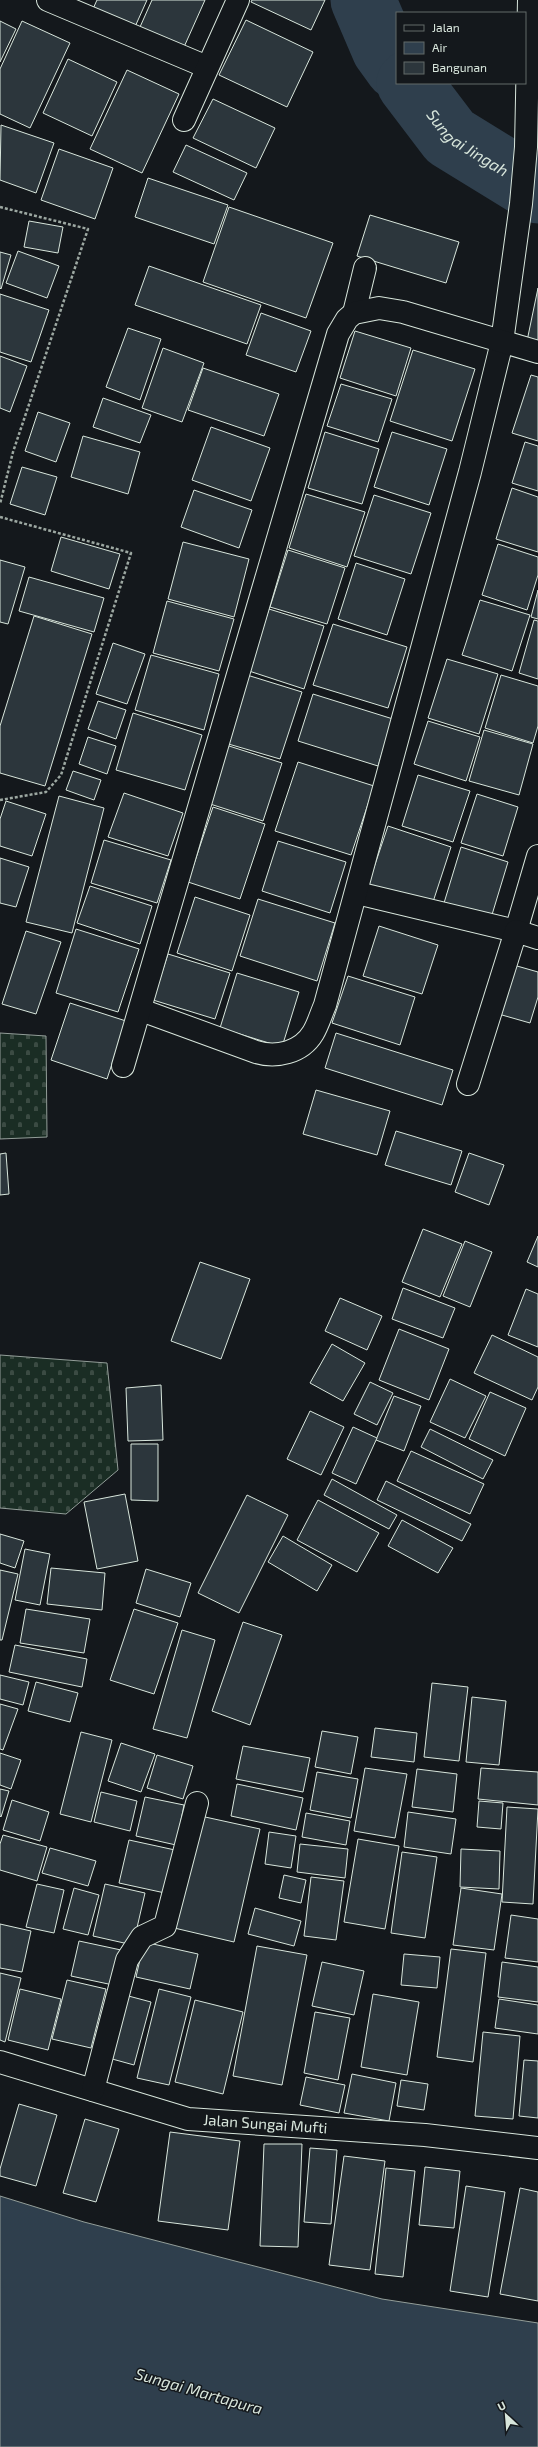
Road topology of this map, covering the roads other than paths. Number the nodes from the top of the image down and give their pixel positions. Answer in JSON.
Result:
{"nodes":[{"id":1,"x":48,"y":0,"type":"edge"},
{"id":2,"x":238,"y":0,"type":"edge"},
{"id":3,"x":523,"y":2,"type":"edge"},
{"id":4,"x":523,"y":12,"type":"edge"},
{"id":5,"x":207,"y":67,"type":"junction"},
{"id":6,"x":525,"y":84,"type":"edge"},
{"id":7,"x":184,"y":120,"type":"dead end"},
{"id":8,"x":365,"y":268,"type":"dead end"},
{"id":9,"x":354,"y":313,"type":"junction"},
{"id":10,"x":502,"y":342,"type":"junction"},
{"id":11,"x":538,"y":352,"type":"edge"},
{"id":12,"x":538,"y":856,"type":"edge"},
{"id":13,"x":357,"y":893,"type":"junction"},
{"id":14,"x":516,"y":931,"type":"junction"},
{"id":15,"x":538,"y":938,"type":"edge"},
{"id":16,"x":140,"y":1010,"type":"junction"},
{"id":17,"x":123,"y":1066,"type":"dead end"},
{"id":18,"x":468,"y":1084,"type":"dead end"},
{"id":19,"x":197,"y":1803,"type":"dead end"},
{"id":20,"x":0,"y":2062,"type":"edge"},
{"id":21,"x":93,"y":2090,"type":"junction"},
{"id":22,"x":538,"y":2148,"type":"edge"}],
"edges":[{"from":1,"to":5,"type":"street"},
{"from":2,"to":5,"type":"street"},
{"from":3,"to":4,"type":"street"},
{"from":5,"to":7,"type":"street"},
{"from":6,"to":10,"type":"street"},
{"from":8,"to":9,"type":"street"},
{"from":9,"to":10,"type":"street"},
{"from":9,"to":16,"type":"street"},
{"from":10,"to":11,"type":"street"},
{"from":10,"to":13,"type":"street"},
{"from":12,"to":14,"type":"street"},
{"from":13,"to":14,"type":"street"},
{"from":13,"to":16,"type":"street"},
{"from":14,"to":15,"type":"street"},
{"from":14,"to":18,"type":"street"},
{"from":16,"to":17,"type":"street"},
{"from":19,"to":21,"type":"street"},
{"from":20,"to":21,"type":"street","name":"Jalan Sungai Mufti"},
{"from":21,"to":22,"type":"street","name":"Jalan Sungai Mufti"}]}
